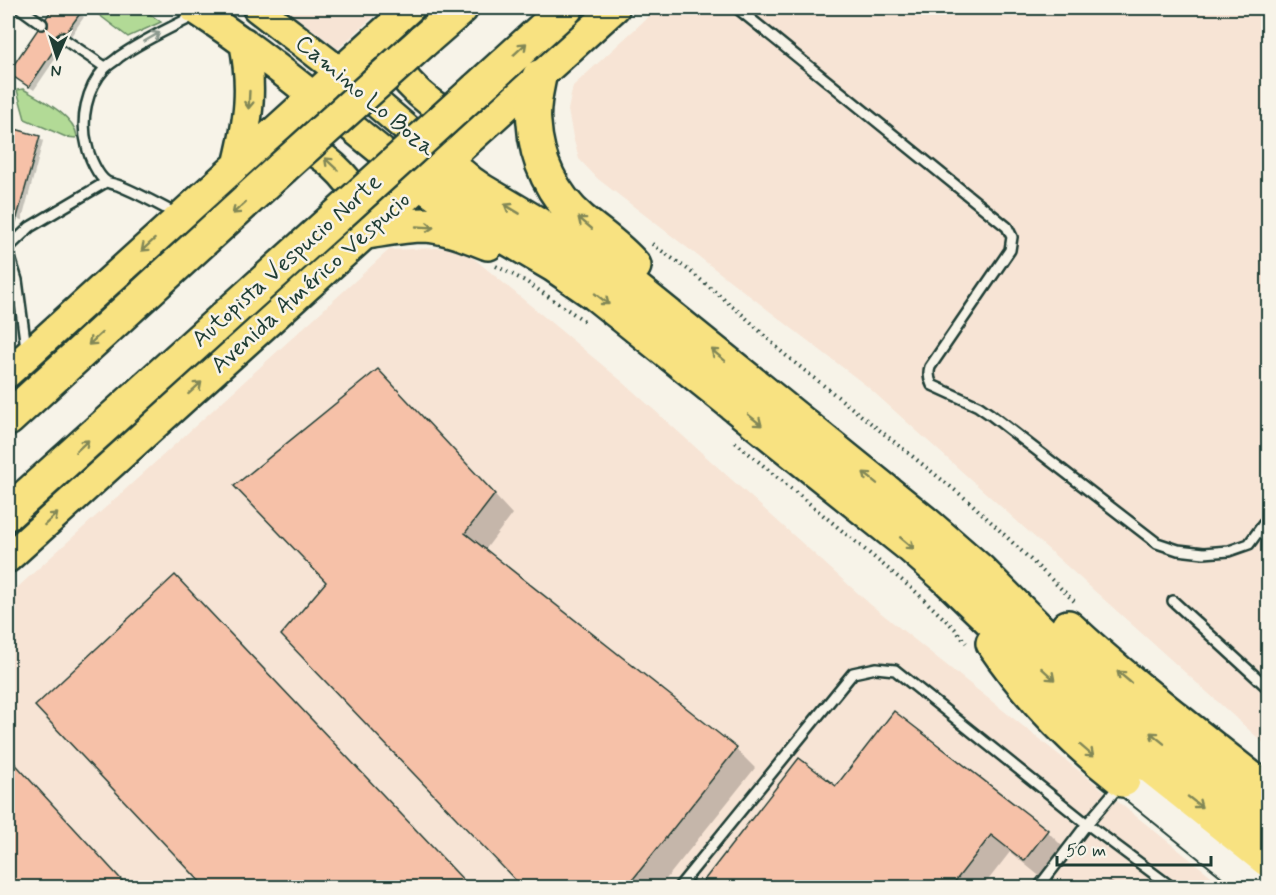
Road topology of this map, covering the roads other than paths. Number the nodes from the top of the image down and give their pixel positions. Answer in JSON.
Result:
{"nodes":[{"id":1,"x":20,"y":8,"type":"edge"},
{"id":2,"x":257,"y":8,"type":"edge"},
{"id":3,"x":410,"y":8,"type":"edge"},
{"id":4,"x":461,"y":8,"type":"edge"},
{"id":5,"x":566,"y":8,"type":"edge"},
{"id":6,"x":615,"y":8,"type":"edge"},
{"id":7,"x":737,"y":8,"type":"edge"},
{"id":8,"x":197,"y":10,"type":"edge"},
{"id":9,"x":42,"y":24,"type":"dead end"},
{"id":10,"x":380,"y":34,"type":"junction"},
{"id":11,"x":62,"y":38,"type":"dead end"},
{"id":12,"x":243,"y":42,"type":"junction"},
{"id":13,"x":105,"y":68,"type":"junction"},
{"id":14,"x":339,"y":72,"type":"junction"},
{"id":15,"x":539,"y":77,"type":"junction"},
{"id":16,"x":312,"y":96,"type":"junction"},
{"id":17,"x":482,"y":128,"type":"junction"},
{"id":18,"x":269,"y":135,"type":"junction"},
{"id":19,"x":238,"y":163,"type":"junction"},
{"id":20,"x":433,"y":172,"type":"junction"},
{"id":21,"x":106,"y":182,"type":"junction"},
{"id":22,"x":180,"y":216,"type":"junction"},
{"id":23,"x":367,"y":232,"type":"junction"},
{"id":24,"x":8,"y":249,"type":"edge"},
{"id":25,"x":554,"y":265,"type":"junction"},
{"id":26,"x":664,"y":312,"type":"junction"},
{"id":27,"x":17,"y":364,"type":"edge"},
{"id":28,"x":8,"y":420,"type":"edge"},
{"id":29,"x":8,"y":513,"type":"edge"},
{"id":30,"x":1269,"y":518,"type":"edge"},
{"id":31,"x":8,"y":558,"type":"edge"},
{"id":32,"x":979,"y":570,"type":"junction"},
{"id":33,"x":945,"y":576,"type":"junction"},
{"id":34,"x":1173,"y":601,"type":"dead end"},
{"id":35,"x":1269,"y":688,"type":"edge"},
{"id":36,"x":1123,"y":780,"type":"junction"},
{"id":37,"x":1269,"y":792,"type":"edge"},
{"id":38,"x":1087,"y":824,"type":"junction"},
{"id":39,"x":1269,"y":827,"type":"edge"},
{"id":40,"x":1269,"y":860,"type":"edge"},
{"id":41,"x":678,"y":888,"type":"edge"},
{"id":42,"x":1038,"y":888,"type":"edge"},
{"id":43,"x":1173,"y":888,"type":"edge"},
{"id":44,"x":1258,"y":888,"type":"edge"}],
"edges":[{"from":1,"to":9,"type":"lane"},
{"from":2,"to":14,"type":"main road","name":"Camino Lo Boza"},
{"from":3,"to":10,"type":"main road"},
{"from":4,"to":28,"type":"highway","one_way":true,"bridge":true},
{"from":29,"to":5,"type":"highway","name":"Autopista Vespucio Norte","one_way":true,"bridge":true},
{"from":6,"to":15,"type":"main road","name":"Avenida Américo Vespucio"},
{"from":7,"to":30,"type":"lane"},
{"from":8,"to":12,"type":"main road","name":"Camino Lo Boza"},
{"from":13,"to":8,"type":"lane","one_way":true},
{"from":10,"to":14,"type":"main road"},
{"from":10,"to":17,"type":"main road"},
{"from":11,"to":13,"type":"lane"},
{"from":12,"to":16,"type":"main road","name":"Camino Lo Boza"},
{"from":12,"to":19,"type":"main road","one_way":true},
{"from":13,"to":21,"type":"lane"},
{"from":14,"to":16,"type":"main road"},
{"from":14,"to":20,"type":"main road","name":"Camino Lo Boza"},
{"from":15,"to":17,"type":"main road","name":"Avenida Américo Vespucio"},
{"from":26,"to":15,"type":"highway","one_way":true},
{"from":16,"to":18,"type":"main road"},
{"from":16,"to":20,"type":"main road","name":"Camino Lo Boza"},
{"from":17,"to":20,"type":"main road","name":"Avenida Américo Vespucio"},
{"from":18,"to":19,"type":"main road"},
{"from":23,"to":18,"type":"main road","one_way":true},
{"from":19,"to":22,"type":"main road"},
{"from":20,"to":23,"type":"main road","name":"Avenida Américo Vespucio"},
{"from":20,"to":25,"type":"highway"},
{"from":26,"to":20,"type":"highway","one_way":true},
{"from":21,"to":22,"type":"lane"},
{"from":21,"to":24,"type":"lane"},
{"from":22,"to":27,"type":"main road","one_way":true},
{"from":23,"to":25,"type":"highway","one_way":true},
{"from":31,"to":23,"type":"main road","name":"Avenida Américo Vespucio","one_way":true},
{"from":24,"to":27,"type":"lane"},
{"from":25,"to":33,"type":"highway","one_way":true},
{"from":32,"to":26,"type":"highway","one_way":true},
{"from":37,"to":32,"type":"highway","one_way":true},
{"from":39,"to":32,"type":"highway","one_way":true},
{"from":33,"to":36,"type":"highway","one_way":true},
{"from":33,"to":40,"type":"highway","one_way":true},
{"from":34,"to":35,"type":"lane"},
{"from":36,"to":38,"type":"lane"},
{"from":36,"to":44,"type":"street"},
{"from":38,"to":41,"type":"lane"},
{"from":38,"to":42,"type":"lane"},
{"from":38,"to":43,"type":"lane"}]}
